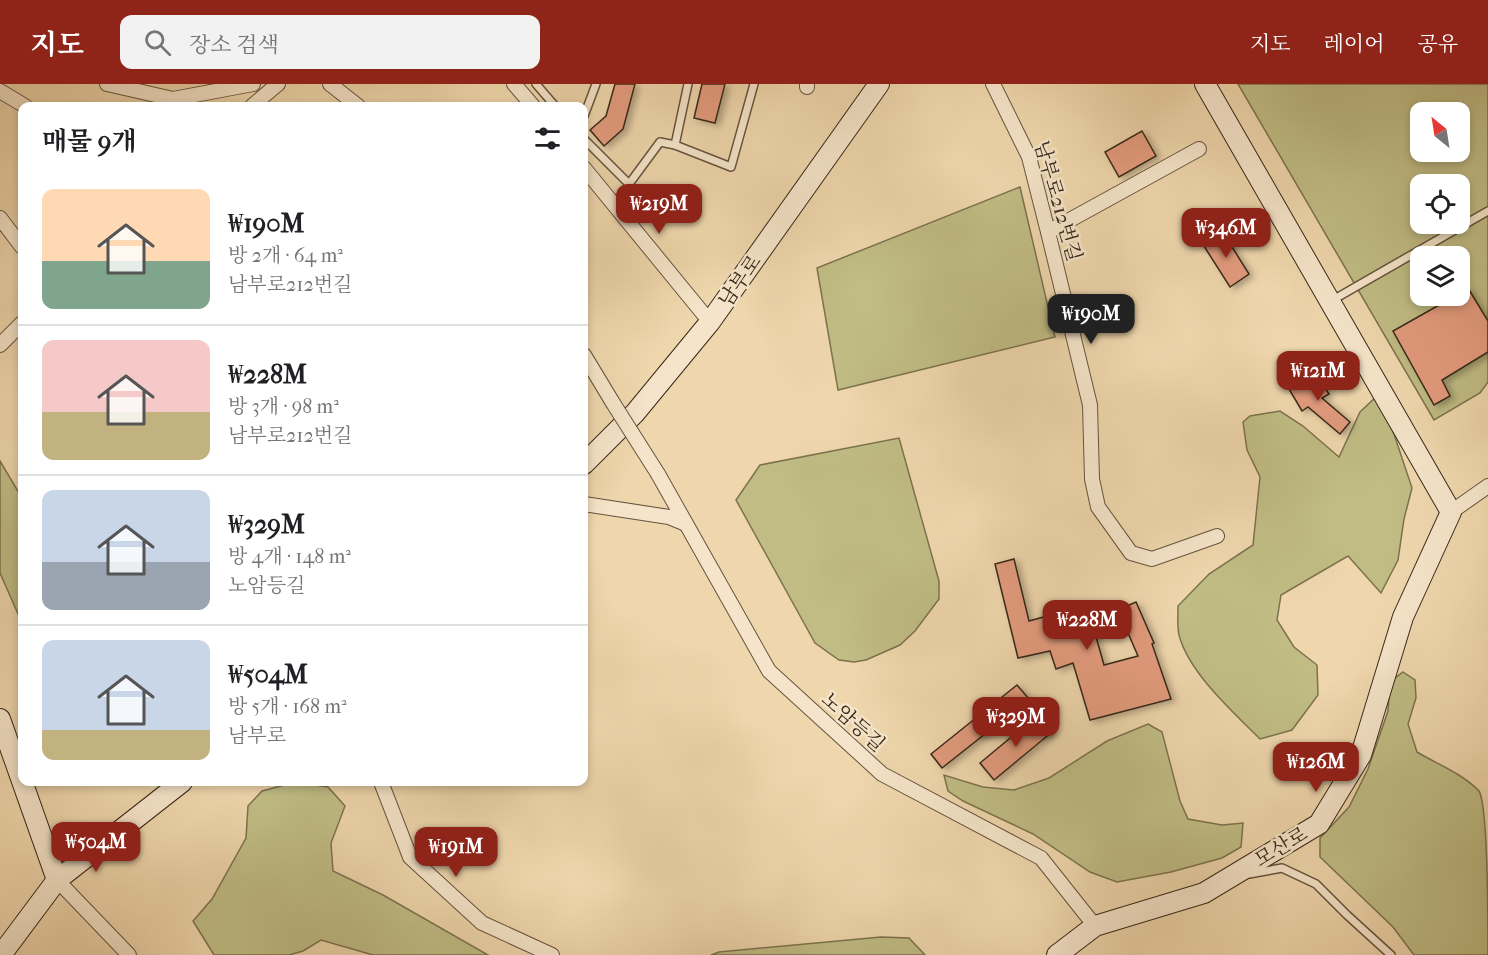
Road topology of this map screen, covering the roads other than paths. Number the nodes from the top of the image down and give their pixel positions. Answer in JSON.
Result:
{"nodes":[{"id":1,"x":107,"y":84,"type":"edge"},
{"id":2,"x":168,"y":84,"type":"edge"},
{"id":3,"x":254,"y":84,"type":"edge"},
{"id":4,"x":278,"y":84,"type":"edge"},
{"id":5,"x":330,"y":84,"type":"edge"},
{"id":6,"x":514,"y":84,"type":"edge"},
{"id":7,"x":536,"y":84,"type":"edge"},
{"id":8,"x":596,"y":84,"type":"edge"},
{"id":9,"x":688,"y":84,"type":"edge"},
{"id":10,"x":754,"y":84,"type":"edge"},
{"id":11,"x":879,"y":84,"type":"edge"},
{"id":12,"x":993,"y":84,"type":"edge"},
{"id":13,"x":1205,"y":84,"type":"edge"},
{"id":14,"x":0,"y":92,"type":"edge"},
{"id":15,"x":173,"y":99,"type":"junction"},
{"id":16,"x":18,"y":102,"type":"edge"},
{"id":17,"x":257,"y":102,"type":"edge"},
{"id":18,"x":353,"y":102,"type":"edge"},
{"id":19,"x":530,"y":102,"type":"edge"},
{"id":20,"x":552,"y":102,"type":"edge"},
{"id":21,"x":588,"y":105,"type":"edge"},
{"id":22,"x":588,"y":143,"type":"edge"},
{"id":23,"x":675,"y":145,"type":"junction"},
{"id":24,"x":1199,"y":149,"type":"dead end"},
{"id":25,"x":588,"y":173,"type":"edge"},
{"id":26,"x":1488,"y":211,"type":"edge"},
{"id":27,"x":0,"y":218,"type":"edge"},
{"id":28,"x":1048,"y":232,"type":"junction"},
{"id":29,"x":18,"y":242,"type":"edge"},
{"id":30,"x":1331,"y":301,"type":"junction"},
{"id":31,"x":710,"y":322,"type":"junction"},
{"id":32,"x":18,"y":327,"type":"edge"},
{"id":33,"x":0,"y":345,"type":"edge"},
{"id":34,"x":588,"y":365,"type":"edge"},
{"id":35,"x":588,"y":460,"type":"edge"},
{"id":36,"x":1488,"y":486,"type":"edge"},
{"id":37,"x":588,"y":505,"type":"edge"},
{"id":38,"x":1451,"y":512,"type":"junction"},
{"id":39,"x":686,"y":524,"type":"junction"},
{"id":40,"x":1217,"y":536,"type":"dead end"},
{"id":41,"x":0,"y":719,"type":"edge"},
{"id":42,"x":18,"y":770,"type":"edge"},
{"id":43,"x":24,"y":786,"type":"edge"},
{"id":44,"x":177,"y":786,"type":"edge"},
{"id":45,"x":383,"y":786,"type":"edge"},
{"id":46,"x":1229,"y":878,"type":"junction"},
{"id":47,"x":57,"y":880,"type":"junction"},
{"id":48,"x":1095,"y":926,"type":"junction"},
{"id":49,"x":1,"y":955,"type":"edge"},
{"id":50,"x":129,"y":955,"type":"edge"},
{"id":51,"x":552,"y":955,"type":"edge"},
{"id":52,"x":1057,"y":955,"type":"edge"},
{"id":53,"x":1391,"y":955,"type":"edge"}],
"edges":[{"from":1,"to":15,"type":"street"},
{"from":2,"to":15,"type":"street"},
{"from":3,"to":15,"type":"street"},
{"from":4,"to":17,"type":"street"},
{"from":5,"to":18,"type":"street"},
{"from":6,"to":19,"type":"street"},
{"from":7,"to":20,"type":"lane"},
{"from":8,"to":21,"type":"lane"},
{"from":9,"to":23,"type":"lane"},
{"from":10,"to":23,"type":"lane"},
{"from":11,"to":31,"type":"street","name":"남부로"},
{"from":12,"to":28,"type":"street","name":"남부로212번길"},
{"from":13,"to":30,"type":"street"},
{"from":14,"to":16,"type":"street"},
{"from":22,"to":23,"type":"lane"},
{"from":24,"to":28,"type":"street"},
{"from":25,"to":31,"type":"street"},
{"from":26,"to":30,"type":"lane"},
{"from":27,"to":29,"type":"street"},
{"from":28,"to":40,"type":"street","name":"남부로212번길"},
{"from":30,"to":38,"type":"street"},
{"from":31,"to":35,"type":"street","name":"남부로"},
{"from":32,"to":33,"type":"street"},
{"from":34,"to":39,"type":"street","name":"노암등길","bridge":true},
{"from":36,"to":38,"type":"street"},
{"from":37,"to":39,"type":"street"},
{"from":38,"to":46,"type":"street","name":"모산로"},
{"from":39,"to":48,"type":"street","name":"노암등길"},
{"from":41,"to":42,"type":"street"},
{"from":43,"to":47,"type":"street"},
{"from":44,"to":47,"type":"street"},
{"from":45,"to":51,"type":"street"},
{"from":46,"to":48,"type":"street","name":"모산로"},
{"from":46,"to":53,"type":"lane"},
{"from":47,"to":49,"type":"street"},
{"from":47,"to":50,"type":"street"},
{"from":48,"to":52,"type":"street","name":"모산로"}]}
